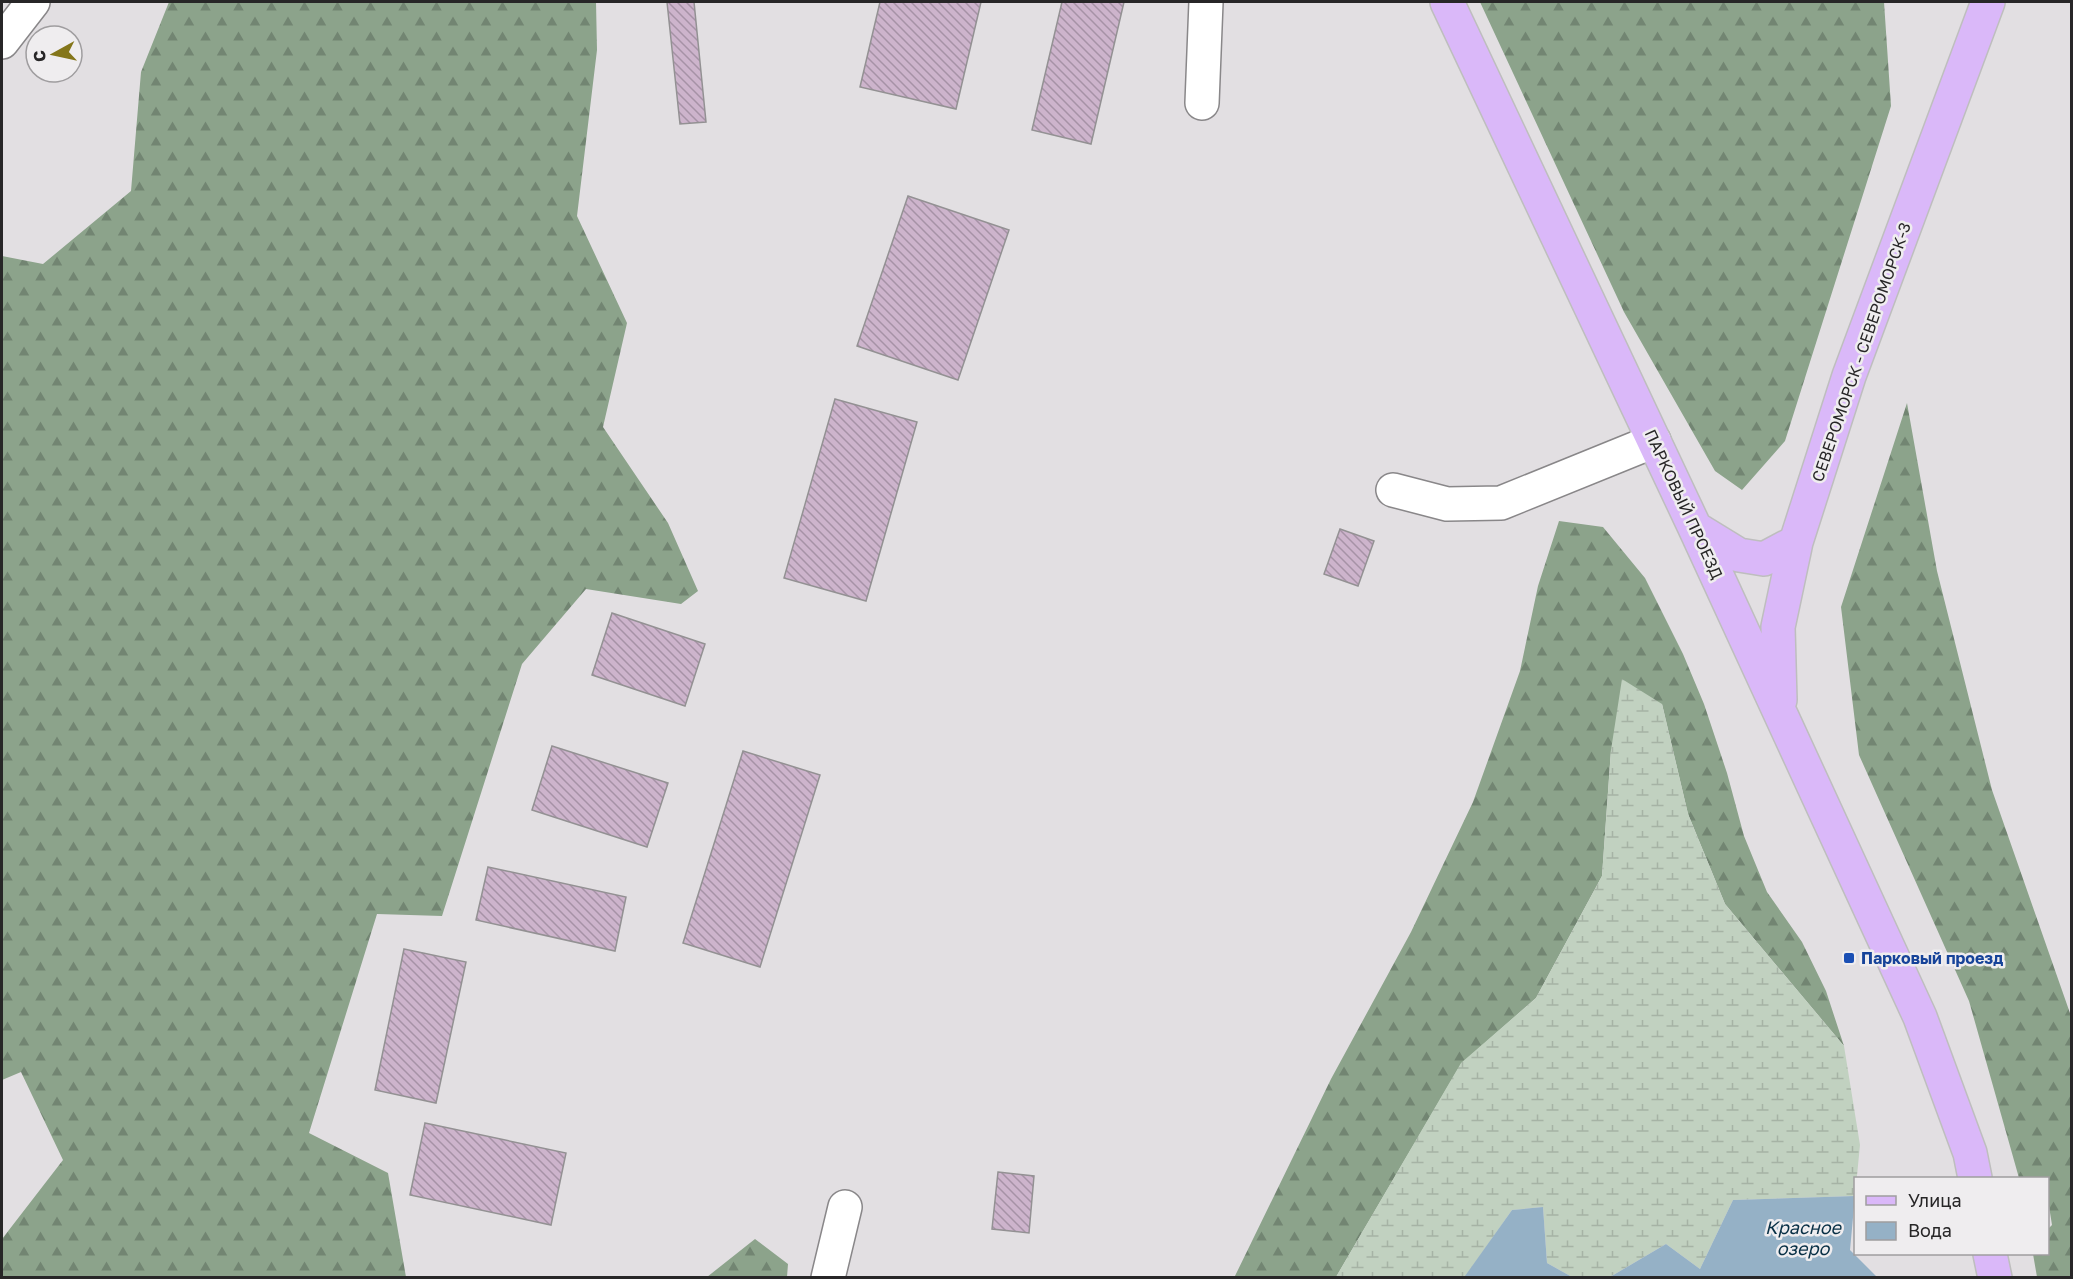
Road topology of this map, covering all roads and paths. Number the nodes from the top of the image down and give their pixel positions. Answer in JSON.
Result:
{"nodes":[{"id":1,"x":33,"y":2,"type":"edge"},
{"id":2,"x":1206,"y":2,"type":"edge"},
{"id":3,"x":1446,"y":2,"type":"edge"},
{"id":4,"x":1988,"y":2,"type":"edge"},
{"id":5,"x":2,"y":42,"type":"edge"},
{"id":6,"x":1202,"y":103,"type":"dead end"},
{"id":7,"x":1654,"y":441,"type":"junction"},
{"id":8,"x":1393,"y":490,"type":"dead end"},
{"id":9,"x":1695,"y":528,"type":"junction"},
{"id":10,"x":1796,"y":542,"type":"junction"},
{"id":11,"x":1780,"y":713,"type":"junction"},
{"id":12,"x":1975,"y":1177,"type":"edge"},
{"id":13,"x":845,"y":1207,"type":"dead end"},
{"id":14,"x":1990,"y":1255,"type":"edge"},
{"id":15,"x":828,"y":1278,"type":"edge"},
{"id":16,"x":1995,"y":1278,"type":"edge"}],
"edges":[{"from":1,"to":5,"type":"street"},
{"from":2,"to":6,"type":"street"},
{"from":3,"to":7,"type":"main road","name":"ПАРКОВЫЙ ПРОЕЗД"},
{"from":4,"to":10,"type":"main road","name":"СЕВЕРОМОРСК - СЕВЕРОМОРСК-3"},
{"from":7,"to":8,"type":"street"},
{"from":7,"to":9,"type":"main road","name":"ПАРКОВЫЙ ПРОЕЗД"},
{"from":9,"to":10,"type":"main road"},
{"from":9,"to":11,"type":"main road","name":"ПАРКОВЫЙ ПРОЕЗД"},
{"from":10,"to":11,"type":"main road","name":"СЕВЕРОМОРСК - СЕВЕРОМОРСК-3"},
{"from":11,"to":12,"type":"main road","name":"ПАРКОВЫЙ ПРОЕЗД"},
{"from":13,"to":15,"type":"street"},
{"from":14,"to":16,"type":"main road"}]}
